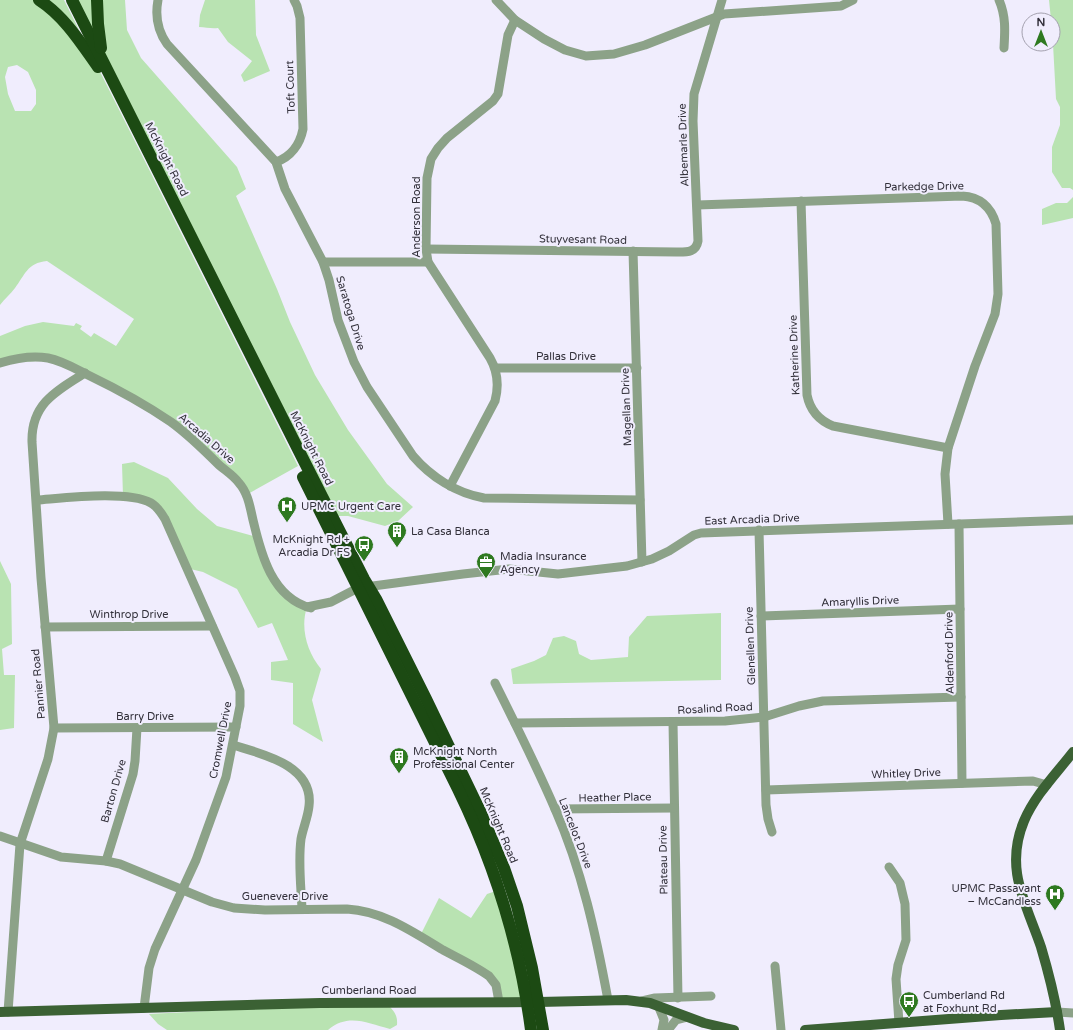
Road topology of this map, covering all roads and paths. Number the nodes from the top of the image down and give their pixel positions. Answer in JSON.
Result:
{"nodes":[{"id":1,"x":39,"y":0,"type":"edge"},
{"id":2,"x":64,"y":0,"type":"edge"},
{"id":3,"x":72,"y":0,"type":"edge"},
{"id":4,"x":97,"y":0,"type":"edge"},
{"id":5,"x":158,"y":0,"type":"edge"},
{"id":6,"x":294,"y":0,"type":"edge"},
{"id":7,"x":496,"y":0,"type":"edge"},
{"id":8,"x":722,"y":0,"type":"edge"},
{"id":9,"x":853,"y":0,"type":"edge"},
{"id":10,"x":999,"y":0,"type":"edge"},
{"id":11,"x":718,"y":16,"type":"junction"},
{"id":12,"x":515,"y":20,"type":"junction"},
{"id":13,"x":1004,"y":48,"type":"dead end"},
{"id":14,"x":101,"y":65,"type":"junction"},
{"id":15,"x":276,"y":162,"type":"junction"},
{"id":16,"x":801,"y":201,"type":"junction"},
{"id":17,"x":698,"y":205,"type":"junction"},
{"id":18,"x":426,"y":249,"type":"junction"},
{"id":19,"x":633,"y":251,"type":"junction"},
{"id":20,"x":323,"y":262,"type":"junction"},
{"id":21,"x":428,"y":262,"type":"junction"},
{"id":22,"x":0,"y":363,"type":"edge"},
{"id":23,"x":495,"y":368,"type":"junction"},
{"id":24,"x":636,"y":368,"type":"junction"},
{"id":25,"x":85,"y":374,"type":"junction"},
{"id":26,"x":948,"y":448,"type":"junction"},
{"id":27,"x":450,"y":486,"type":"junction"},
{"id":28,"x":37,"y":500,"type":"junction"},
{"id":29,"x":640,"y":500,"type":"junction"},
{"id":30,"x":1073,"y":520,"type":"edge"},
{"id":31,"x":948,"y":524,"type":"junction"},
{"id":32,"x":959,"y":524,"type":"junction"},
{"id":33,"x":758,"y":530,"type":"junction"},
{"id":34,"x":642,"y":562,"type":"junction"},
{"id":35,"x":363,"y":590,"type":"junction"},
{"id":36,"x":960,"y":609,"type":"junction"},
{"id":37,"x":761,"y":616,"type":"junction"},
{"id":38,"x":45,"y":626,"type":"junction"},
{"id":39,"x":212,"y":626,"type":"junction"},
{"id":40,"x":495,"y":683,"type":"dead end"},
{"id":41,"x":961,"y":697,"type":"junction"},
{"id":42,"x":764,"y":717,"type":"junction"},
{"id":43,"x":673,"y":722,"type":"junction"},
{"id":44,"x":515,"y":723,"type":"junction"},
{"id":45,"x":236,"y":727,"type":"junction"},
{"id":46,"x":54,"y":728,"type":"junction"},
{"id":47,"x":137,"y":728,"type":"junction"},
{"id":48,"x":233,"y":745,"type":"junction"},
{"id":49,"x":1073,"y":752,"type":"edge"},
{"id":50,"x":962,"y":783,"type":"junction"},
{"id":51,"x":1047,"y":785,"type":"junction"},
{"id":52,"x":766,"y":790,"type":"junction"},
{"id":53,"x":674,"y":808,"type":"junction"},
{"id":54,"x":555,"y":809,"type":"junction"},
{"id":55,"x":772,"y":832,"type":"dead end"},
{"id":56,"x":0,"y":836,"type":"edge"},
{"id":57,"x":20,"y":844,"type":"junction"},
{"id":58,"x":106,"y":861,"type":"junction"},
{"id":59,"x":889,"y":867,"type":"dead end"},
{"id":60,"x":183,"y":890,"type":"junction"},
{"id":61,"x":302,"y":909,"type":"junction"},
{"id":62,"x":775,"y":966,"type":"dead end"},
{"id":63,"x":711,"y":996,"type":"dead end"},
{"id":64,"x":678,"y":998,"type":"junction"},
{"id":65,"x":608,"y":1000,"type":"junction"},
{"id":66,"x":642,"y":1001,"type":"junction"},
{"id":67,"x":499,"y":1002,"type":"junction"},
{"id":68,"x":526,"y":1002,"type":"junction"},
{"id":69,"x":539,"y":1002,"type":"junction"},
{"id":70,"x":658,"y":1005,"type":"junction"},
{"id":71,"x":144,"y":1008,"type":"junction"},
{"id":72,"x":4,"y":1012,"type":"edge"},
{"id":73,"x":1057,"y":1012,"type":"junction"},
{"id":74,"x":1073,"y":1013,"type":"edge"},
{"id":75,"x":688,"y":1017,"type":"junction"},
{"id":76,"x":894,"y":1026,"type":"edge"},
{"id":77,"x":878,"y":1028,"type":"edge"},
{"id":78,"x":530,"y":1030,"type":"edge"},
{"id":79,"x":543,"y":1030,"type":"edge"},
{"id":80,"x":662,"y":1030,"type":"edge"},
{"id":81,"x":668,"y":1030,"type":"edge"},
{"id":82,"x":734,"y":1030,"type":"edge"},
{"id":83,"x":781,"y":1030,"type":"edge"},
{"id":84,"x":805,"y":1030,"type":"edge"},
{"id":85,"x":1060,"y":1030,"type":"edge"}],
"edges":[{"from":1,"to":14,"type":"highway"},
{"from":2,"to":14,"type":"highway","name":"McKnight Road"},
{"from":3,"to":14,"type":"highway","name":"McKnight Road"},
{"from":4,"to":14,"type":"highway"},
{"from":5,"to":15,"type":"street","name":"Saratoga Drive"},
{"from":6,"to":15,"type":"street","name":"Toft Court"},
{"from":7,"to":12,"type":"street"},
{"from":8,"to":11,"type":"street","name":"Albemarle Drive"},
{"from":9,"to":11,"type":"street"},
{"from":10,"to":13,"type":"street"},
{"from":11,"to":12,"type":"street"},
{"from":11,"to":17,"type":"street","name":"Albemarle Drive"},
{"from":12,"to":18,"type":"street","name":"Anderson Road"},
{"from":14,"to":35,"type":"highway","name":"McKnight Road"},
{"from":15,"to":20,"type":"street","name":"Saratoga Drive"},
{"from":16,"to":17,"type":"street","name":"Parkedge Drive"},
{"from":16,"to":26,"type":"street","name":"Katherine Drive"},
{"from":16,"to":26,"type":"street","name":"Parkedge Drive"},
{"from":17,"to":19,"type":"street","name":"Stuyvesant Road"},
{"from":18,"to":19,"type":"street","name":"Stuyvesant Road"},
{"from":18,"to":21,"type":"street","name":"Anderson Road"},
{"from":19,"to":24,"type":"street","name":"Magellan Drive"},
{"from":20,"to":21,"type":"street"},
{"from":20,"to":27,"type":"street","name":"Saratoga Drive"},
{"from":21,"to":23,"type":"street","name":"Anderson Road"},
{"from":22,"to":25,"type":"street","name":"Arcadia Drive"},
{"from":23,"to":24,"type":"street","name":"Pallas Drive"},
{"from":23,"to":27,"type":"street","name":"Anderson Road"},
{"from":24,"to":29,"type":"street","name":"Magellan Drive"},
{"from":25,"to":28,"type":"street","name":"Pannier Road"},
{"from":25,"to":35,"type":"street","name":"Arcadia Drive"},
{"from":26,"to":31,"type":"street","name":"Parkedge Drive"},
{"from":27,"to":29,"type":"street","name":"Saratoga Drive"},
{"from":28,"to":38,"type":"street","name":"Pannier Road"},
{"from":28,"to":39,"type":"street","name":"Cromwell Drive"},
{"from":29,"to":34,"type":"street","name":"Magellan Drive"},
{"from":30,"to":32,"type":"street","name":"East Arcadia Drive"},
{"from":31,"to":32,"type":"street","name":"East Arcadia Drive"},
{"from":31,"to":33,"type":"street","name":"East Arcadia Drive"},
{"from":32,"to":36,"type":"street","name":"Aldenford Drive"},
{"from":33,"to":34,"type":"street","name":"East Arcadia Drive"},
{"from":33,"to":37,"type":"street","name":"Glenellen Drive"},
{"from":34,"to":35,"type":"street","name":"East Arcadia Drive"},
{"from":35,"to":68,"type":"highway","name":"McKnight Road"},
{"from":35,"to":69,"type":"highway","name":"McKnight Road"},
{"from":36,"to":37,"type":"street","name":"Amaryllis Drive"},
{"from":36,"to":41,"type":"street","name":"Aldenford Drive"},
{"from":37,"to":42,"type":"street","name":"Glenellen Drive"},
{"from":38,"to":39,"type":"street","name":"Winthrop Drive"},
{"from":38,"to":46,"type":"street","name":"Pannier Road"},
{"from":39,"to":45,"type":"street","name":"Cromwell Drive"},
{"from":40,"to":44,"type":"street","name":"Lancelot Drive"},
{"from":41,"to":42,"type":"street","name":"Rosalind Road"},
{"from":41,"to":50,"type":"street","name":"Aldenford Drive"},
{"from":42,"to":43,"type":"street","name":"Rosalind Road"},
{"from":42,"to":52,"type":"street","name":"Glenellen Drive"},
{"from":43,"to":44,"type":"street","name":"Rosalind Road"},
{"from":43,"to":53,"type":"street","name":"Plateau Drive"},
{"from":44,"to":54,"type":"street","name":"Lancelot Drive"},
{"from":45,"to":47,"type":"street","name":"Barry Drive"},
{"from":45,"to":48,"type":"street","name":"Cromwell Drive"},
{"from":46,"to":47,"type":"street","name":"Barry Drive"},
{"from":46,"to":57,"type":"street","name":"Pannier Road"},
{"from":47,"to":58,"type":"street","name":"Barton Drive"},
{"from":48,"to":60,"type":"street","name":"Cromwell Drive"},
{"from":48,"to":61,"type":"street"},
{"from":49,"to":51,"type":"main road"},
{"from":50,"to":51,"type":"street","name":"Whitley Drive"},
{"from":50,"to":52,"type":"street","name":"Whitley Drive"},
{"from":51,"to":73,"type":"main road"},
{"from":52,"to":55,"type":"street","name":"Glenellen Drive"},
{"from":53,"to":54,"type":"street","name":"Heather Place"},
{"from":53,"to":64,"type":"street","name":"Plateau Drive"},
{"from":54,"to":65,"type":"street","name":"Lancelot Drive"},
{"from":56,"to":57,"type":"street","name":"Guenevere Drive"},
{"from":57,"to":58,"type":"street","name":"Guenevere Drive"},
{"from":57,"to":72,"type":"street","name":"Pannier Road"},
{"from":58,"to":60,"type":"street","name":"Guenevere Drive"},
{"from":59,"to":76,"type":"street"},
{"from":60,"to":61,"type":"street","name":"Guenevere Drive"},
{"from":60,"to":71,"type":"street","name":"Cromwell Drive"},
{"from":61,"to":67,"type":"street","name":"Guenevere Drive"},
{"from":62,"to":83,"type":"street"},
{"from":63,"to":64,"type":"street"},
{"from":64,"to":66,"type":"street"},
{"from":65,"to":66,"type":"main road","name":"Cumberland Road"},
{"from":65,"to":69,"type":"main road","name":"Cumberland Road"},
{"from":66,"to":70,"type":"main road","name":"Cumberland Road"},
{"from":67,"to":68,"type":"main road","name":"Cumberland Road"},
{"from":67,"to":71,"type":"main road","name":"Cumberland Road"},
{"from":68,"to":69,"type":"main road","name":"Cumberland Road"},
{"from":68,"to":78,"type":"highway","name":"McKnight Road"},
{"from":69,"to":79,"type":"highway","name":"McKnight Road"},
{"from":70,"to":75,"type":"main road","name":"Cumberland Road"},
{"from":70,"to":80,"type":"street"},
{"from":71,"to":72,"type":"main road","name":"Cumberland Road"},
{"from":73,"to":74,"type":"street"},
{"from":73,"to":76,"type":"main road"},
{"from":73,"to":85,"type":"main road"},
{"from":75,"to":81,"type":"street"},
{"from":75,"to":82,"type":"main road","name":"Cumberland Road"},
{"from":76,"to":77,"type":"main road"},
{"from":77,"to":84,"type":"main road"}]}
